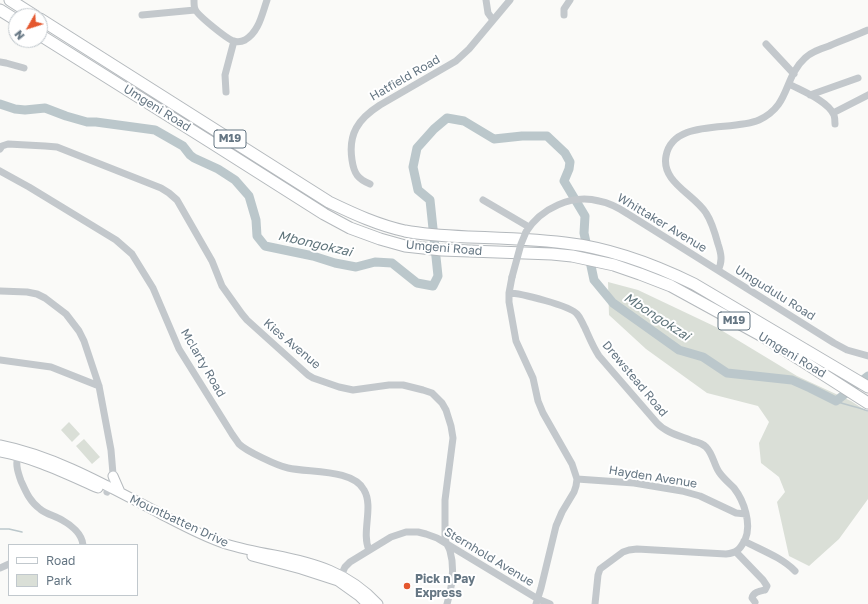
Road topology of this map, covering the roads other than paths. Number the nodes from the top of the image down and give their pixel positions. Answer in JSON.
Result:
{"nodes":[{"id":1,"x":10,"y":0,"type":"edge"},
{"id":2,"x":194,"y":0,"type":"edge"},
{"id":3,"x":266,"y":0,"type":"edge"},
{"id":4,"x":486,"y":0,"type":"edge"},
{"id":5,"x":510,"y":0,"type":"edge"},
{"id":6,"x":570,"y":0,"type":"edge"},
{"id":7,"x":23,"y":8,"type":"edge"},
{"id":8,"x":195,"y":10,"type":"junction"},
{"id":9,"x":564,"y":14,"type":"dead end"},
{"id":10,"x":142,"y":15,"type":"dead end"},
{"id":11,"x":493,"y":20,"type":"junction"},
{"id":12,"x":48,"y":24,"type":"edge"},
{"id":13,"x":868,"y":30,"type":"edge"},
{"id":14,"x":48,"y":40,"type":"edge"},
{"id":15,"x":234,"y":41,"type":"junction"},
{"id":16,"x":766,"y":44,"type":"dead end"},
{"id":17,"x":0,"y":62,"type":"edge"},
{"id":18,"x":24,"y":68,"type":"dead end"},
{"id":19,"x":794,"y":74,"type":"junction"},
{"id":20,"x":858,"y":78,"type":"dead end"},
{"id":21,"x":789,"y":84,"type":"junction"},
{"id":22,"x":226,"y":92,"type":"dead end"},
{"id":23,"x":810,"y":95,"type":"junction"},
{"id":24,"x":868,"y":95,"type":"edge"},
{"id":25,"x":833,"y":113,"type":"junction"},
{"id":26,"x":836,"y":124,"type":"dead end"},
{"id":27,"x":0,"y":149,"type":"edge"},
{"id":28,"x":0,"y":171,"type":"edge"},
{"id":29,"x":370,"y":184,"type":"dead end"},
{"id":30,"x":483,"y":200,"type":"dead end"},
{"id":31,"x":528,"y":230,"type":"junction"},
{"id":32,"x":718,"y":270,"type":"junction"},
{"id":33,"x":0,"y":290,"type":"edge"},
{"id":34,"x":509,"y":293,"type":"junction"},
{"id":35,"x":868,"y":356,"type":"edge"},
{"id":36,"x":0,"y":360,"type":"edge"},
{"id":37,"x":99,"y":386,"type":"junction"},
{"id":38,"x":868,"y":386,"type":"edge"},
{"id":39,"x":868,"y":403,"type":"edge"},
{"id":40,"x":0,"y":445,"type":"edge"},
{"id":41,"x":0,"y":452,"type":"edge"},
{"id":42,"x":18,"y":452,"type":"junction"},
{"id":43,"x":113,"y":476,"type":"junction"},
{"id":44,"x":577,"y":479,"type":"junction"},
{"id":45,"x":108,"y":490,"type":"junction"},
{"id":46,"x":120,"y":492,"type":"junction"},
{"id":47,"x":746,"y":514,"type":"junction"},
{"id":48,"x":744,"y":541,"type":"junction"},
{"id":49,"x":446,"y":543,"type":"junction"},
{"id":50,"x":83,"y":544,"type":"edge"},
{"id":51,"x":369,"y":550,"type":"junction"},
{"id":52,"x":736,"y":552,"type":"junction"},
{"id":53,"x":795,"y":571,"type":"dead end"},
{"id":54,"x":340,"y":578,"type":"junction"},
{"id":55,"x":537,"y":602,"type":"edge"},
{"id":56,"x":755,"y":602,"type":"dead end"},
{"id":57,"x":367,"y":604,"type":"edge"},
{"id":58,"x":377,"y":604,"type":"edge"},
{"id":59,"x":447,"y":604,"type":"edge"},
{"id":60,"x":550,"y":604,"type":"edge"},
{"id":61,"x":595,"y":604,"type":"edge"}],
"edges":[{"from":1,"to":7,"type":"highway"},
{"from":2,"to":8,"type":"street"},
{"from":3,"to":15,"type":"street"},
{"from":4,"to":11,"type":"street"},
{"from":5,"to":11,"type":"street","name":"Hatfield Road"},
{"from":6,"to":9,"type":"street"},
{"from":8,"to":10,"type":"street"},
{"from":8,"to":15,"type":"street"},
{"from":11,"to":29,"type":"street","name":"Hatfield Road"},
{"from":12,"to":38,"type":"highway","name":"Umgeni Road","number":"M19"},
{"from":13,"to":19,"type":"street","name":"Umgudulu Road"},
{"from":14,"to":39,"type":"highway","name":"Umgeni Road","number":"M19"},
{"from":15,"to":22,"type":"street"},
{"from":16,"to":19,"type":"street"},
{"from":17,"to":18,"type":"street"},
{"from":19,"to":21,"type":"street","name":"Umgudulu Road"},
{"from":20,"to":23,"type":"street"},
{"from":21,"to":23,"type":"street"},
{"from":21,"to":32,"type":"street","name":"Umgudulu Road"},
{"from":23,"to":25,"type":"street"},
{"from":24,"to":25,"type":"street"},
{"from":25,"to":26,"type":"street"},
{"from":27,"to":49,"type":"street","name":"Kies Avenue"},
{"from":28,"to":51,"type":"street","name":"Mclarty Road"},
{"from":30,"to":31,"type":"street"},
{"from":31,"to":32,"type":"street","name":"Whittaker Avenue"},
{"from":31,"to":34,"type":"street","name":"Whittaker Avenue","bridge":true},
{"from":32,"to":35,"type":"street","name":"Umgudulu Road"},
{"from":33,"to":37,"type":"street"},
{"from":34,"to":44,"type":"street","name":"Whittaker Avenue"},
{"from":34,"to":47,"type":"street","name":"Drewstead Road"},
{"from":36,"to":37,"type":"street"},
{"from":37,"to":43,"type":"street"},
{"from":40,"to":42,"type":"main road","name":"Mountbatten Drive"},
{"from":41,"to":42,"type":"main road","name":"Mountbatten Drive"},
{"from":42,"to":45,"type":"main road","name":"Mountbatten Drive"},
{"from":42,"to":50,"type":"street"},
{"from":43,"to":45,"type":"street"},
{"from":43,"to":46,"type":"main road"},
{"from":44,"to":47,"type":"street","name":"Hayden Avenue"},
{"from":44,"to":55,"type":"street"},
{"from":45,"to":46,"type":"main road","name":"Mountbatten Drive"},
{"from":45,"to":54,"type":"main road","name":"Mountbatten Drive"},
{"from":46,"to":54,"type":"main road","name":"Mountbatten Drive"},
{"from":47,"to":48,"type":"street","name":"Drewstead Road"},
{"from":48,"to":52,"type":"street","name":"Drewstead Road"},
{"from":48,"to":53,"type":"street"},
{"from":49,"to":51,"type":"street","name":"Sternhold Avenue"},
{"from":49,"to":55,"type":"street","name":"Sternhold Avenue"},
{"from":49,"to":59,"type":"street","name":"Kies Avenue"},
{"from":51,"to":54,"type":"street","name":"Sternhold Avenue"},
{"from":52,"to":56,"type":"street"},
{"from":52,"to":61,"type":"street"},
{"from":54,"to":57,"type":"main road","name":"Mountbatten Drive"},
{"from":54,"to":58,"type":"main road","name":"Mountbatten Drive"},
{"from":55,"to":60,"type":"street","name":"Sternhold Avenue"}]}
